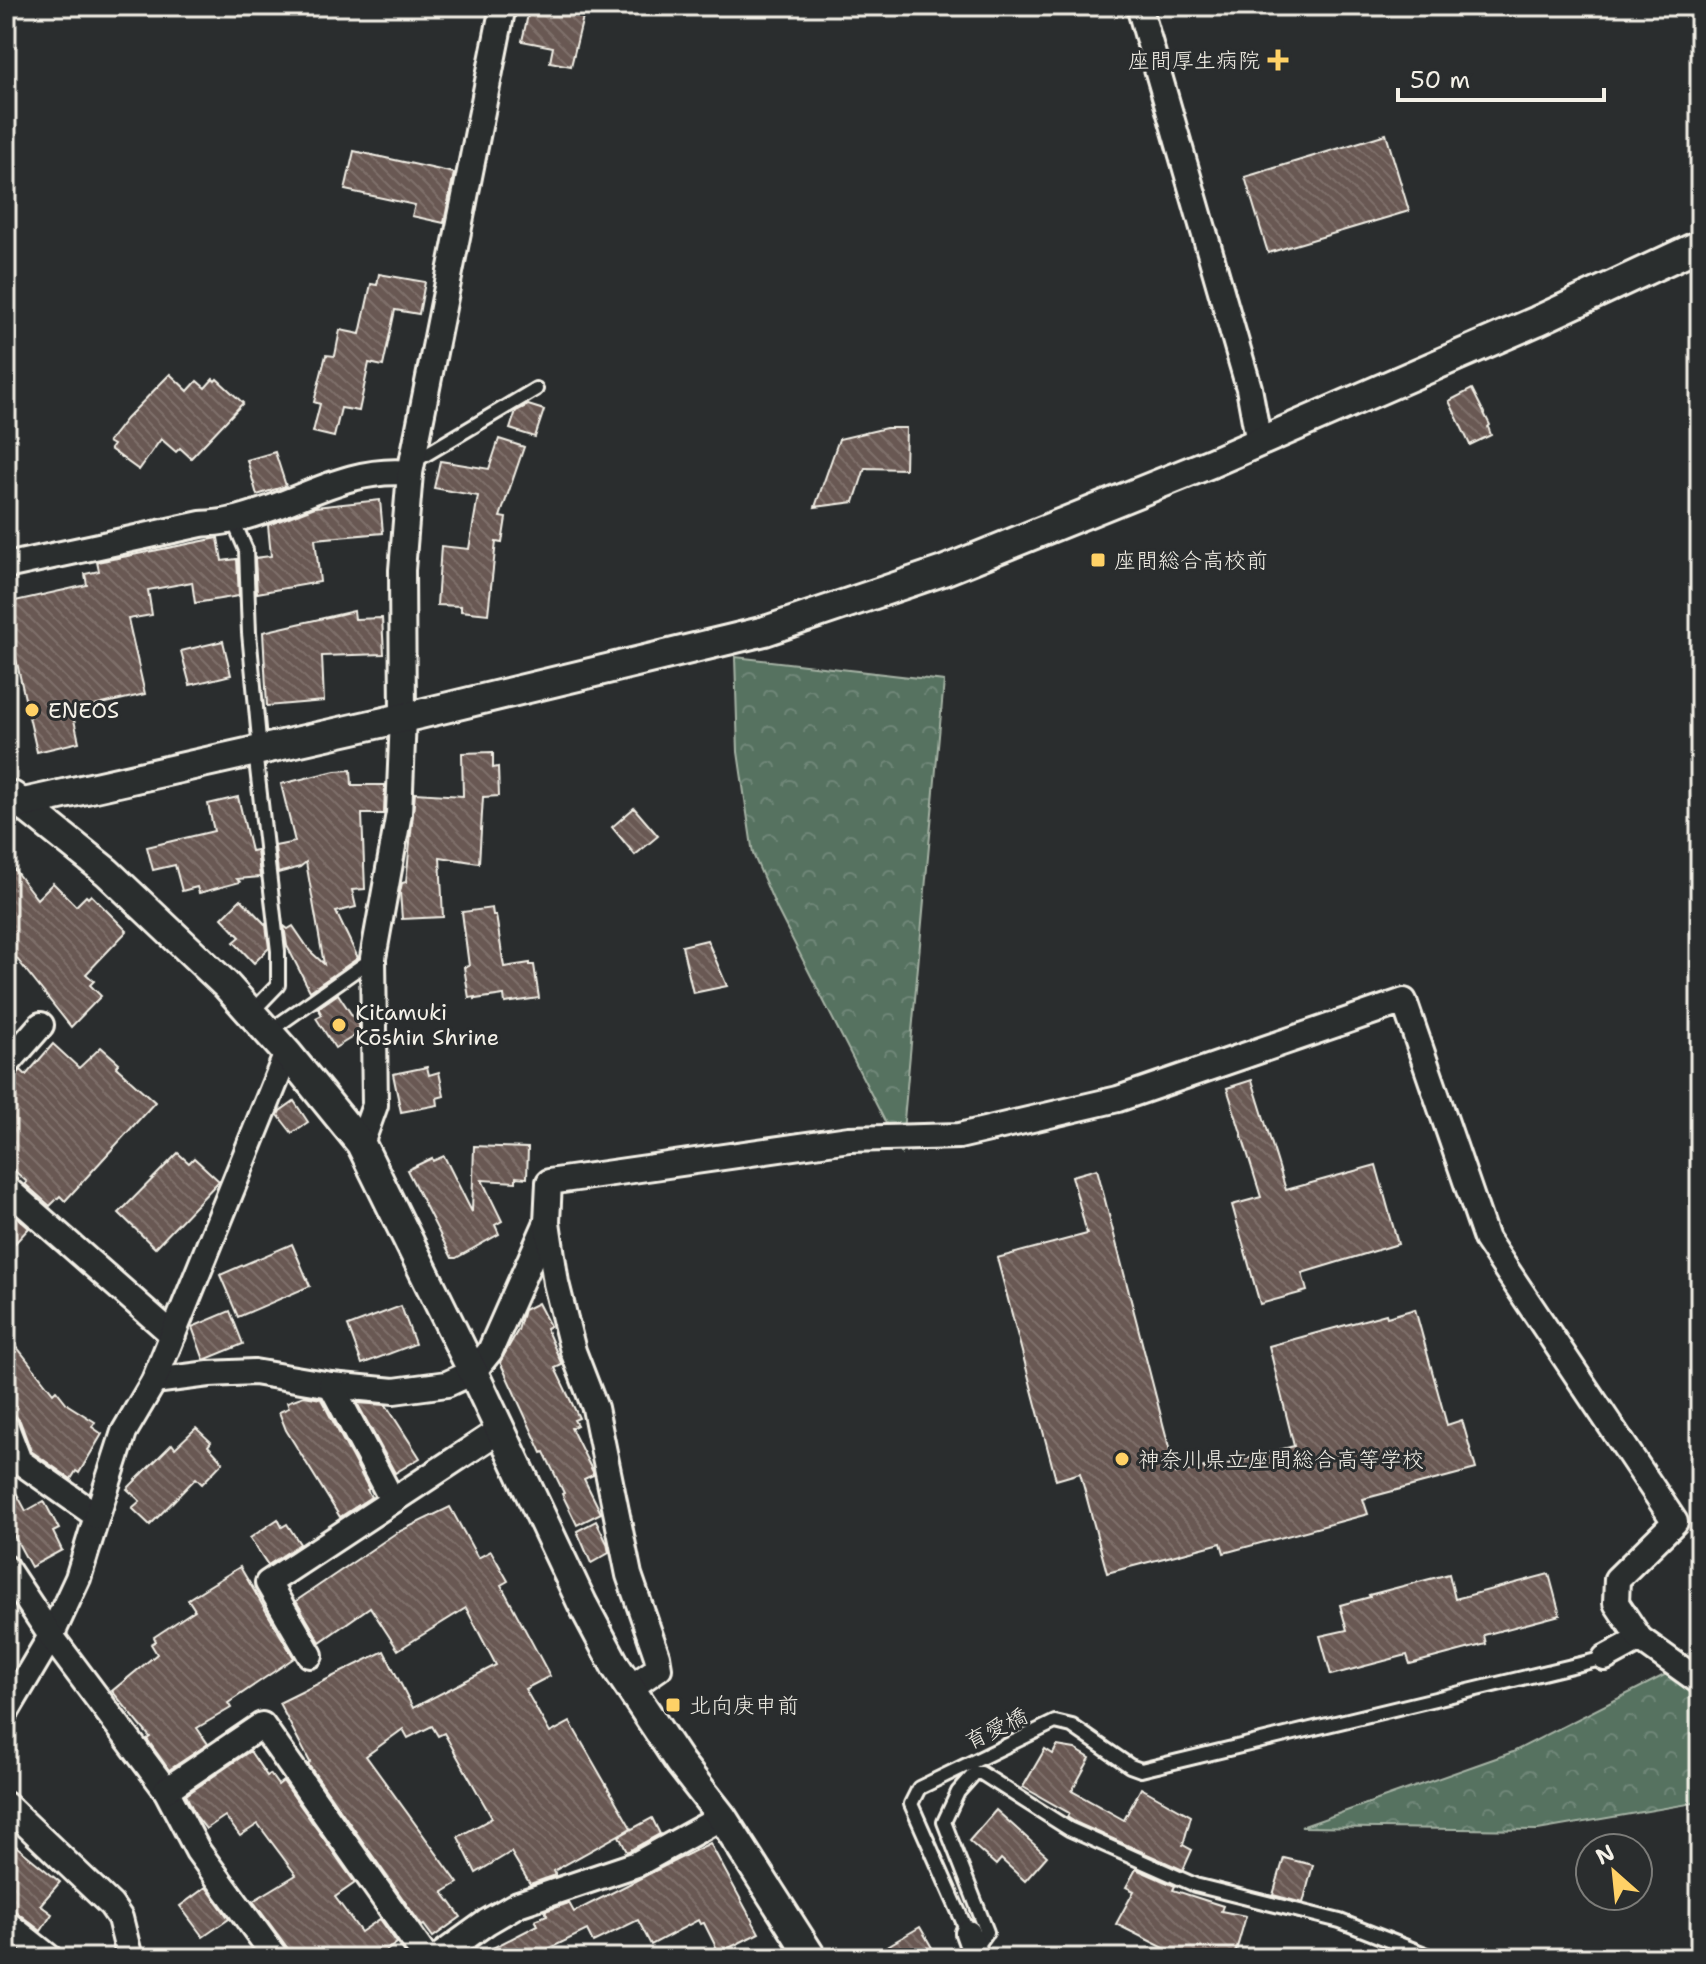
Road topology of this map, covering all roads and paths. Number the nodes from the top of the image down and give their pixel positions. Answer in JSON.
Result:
{"nodes":[{"id":1,"x":503,"y":6,"type":"edge"},
{"id":2,"x":1139,"y":6,"type":"edge"},
{"id":3,"x":1700,"y":245,"type":"edge"},
{"id":4,"x":536,"y":389,"type":"dead end"},
{"id":5,"x":1259,"y":443,"type":"junction"},
{"id":6,"x":411,"y":467,"type":"junction"},
{"id":7,"x":233,"y":520,"type":"junction"},
{"id":8,"x":6,"y":566,"type":"edge"},
{"id":9,"x":411,"y":716,"type":"junction"},
{"id":10,"x":257,"y":751,"type":"junction"},
{"id":11,"x":11,"y":800,"type":"edge"},
{"id":12,"x":373,"y":958,"type":"junction"},
{"id":13,"x":259,"y":1022,"type":"junction"},
{"id":14,"x":41,"y":1025,"type":"dead end"},
{"id":15,"x":287,"y":1053,"type":"junction"},
{"id":16,"x":6,"y":1065,"type":"edge"},
{"id":17,"x":361,"y":1144,"type":"junction"},
{"id":18,"x":6,"y":1188,"type":"edge"},
{"id":19,"x":547,"y":1222,"type":"junction"},
{"id":20,"x":173,"y":1335,"type":"junction"},
{"id":21,"x":473,"y":1372,"type":"junction"},
{"id":22,"x":154,"y":1381,"type":"junction"},
{"id":23,"x":331,"y":1385,"type":"junction"},
{"id":24,"x":6,"y":1427,"type":"edge"},
{"id":25,"x":500,"y":1430,"type":"junction"},
{"id":26,"x":392,"y":1500,"type":"junction"},
{"id":27,"x":97,"y":1516,"type":"junction"},
{"id":28,"x":6,"y":1568,"type":"edge"},
{"id":29,"x":51,"y":1636,"type":"junction"},
{"id":30,"x":1640,"y":1639,"type":"junction"},
{"id":31,"x":310,"y":1655,"type":"dead end"},
{"id":32,"x":1605,"y":1658,"type":"joint"},
{"id":33,"x":1700,"y":1682,"type":"edge"},
{"id":34,"x":630,"y":1688,"type":"junction"},
{"id":35,"x":6,"y":1712,"type":"edge"},
{"id":36,"x":166,"y":1790,"type":"junction"},
{"id":37,"x":6,"y":1805,"type":"edge"},
{"id":38,"x":722,"y":1817,"type":"junction"},
{"id":39,"x":6,"y":1923,"type":"edge"},
{"id":40,"x":973,"y":1947,"type":"edge"},
{"id":41,"x":50,"y":1958,"type":"edge"},
{"id":42,"x":130,"y":1958,"type":"edge"},
{"id":43,"x":276,"y":1958,"type":"edge"},
{"id":44,"x":426,"y":1958,"type":"edge"},
{"id":45,"x":437,"y":1958,"type":"edge"},
{"id":46,"x":812,"y":1958,"type":"edge"},
{"id":47,"x":1435,"y":1958,"type":"edge"}],
"edges":[{"from":1,"to":6,"type":"street"},
{"from":2,"to":5,"type":"street"},
{"from":3,"to":5,"type":"street"},
{"from":4,"to":6,"type":"lane"},
{"from":5,"to":9,"type":"street"},
{"from":6,"to":7,"type":"street"},
{"from":6,"to":9,"type":"street"},
{"from":7,"to":8,"type":"street"},
{"from":7,"to":10,"type":"lane"},
{"from":9,"to":10,"type":"street"},
{"from":9,"to":12,"type":"street"},
{"from":10,"to":11,"type":"street"},
{"from":10,"to":13,"type":"lane"},
{"from":11,"to":13,"type":"street"},
{"from":12,"to":13,"type":"lane"},
{"from":12,"to":17,"type":"street"},
{"from":13,"to":15,"type":"street"},
{"from":14,"to":16,"type":"street"},
{"from":15,"to":17,"type":"street"},
{"from":15,"to":20,"type":"street"},
{"from":17,"to":21,"type":"street"},
{"from":18,"to":20,"type":"street"},
{"from":19,"to":21,"type":"street"},
{"from":19,"to":30,"type":"street"},
{"from":19,"to":34,"type":"street"},
{"from":20,"to":22,"type":"street"},
{"from":21,"to":23,"type":"street"},
{"from":21,"to":25,"type":"street"},
{"from":22,"to":23,"type":"street"},
{"from":22,"to":27,"type":"street"},
{"from":23,"to":26,"type":"street"},
{"from":24,"to":27,"type":"street"},
{"from":25,"to":26,"type":"street"},
{"from":25,"to":34,"type":"street"},
{"from":26,"to":31,"type":"street"},
{"from":27,"to":29,"type":"street"},
{"from":28,"to":29,"type":"street"},
{"from":29,"to":35,"type":"street"},
{"from":29,"to":36,"type":"street"},
{"from":30,"to":32,"type":"street"},
{"from":30,"to":33,"type":"street"},
{"from":32,"to":40,"type":"lane","name":"育愛橋"},
{"from":34,"to":38,"type":"street"},
{"from":36,"to":43,"type":"street"},
{"from":36,"to":44,"type":"street"},
{"from":37,"to":42,"type":"street"},
{"from":38,"to":45,"type":"street"},
{"from":38,"to":46,"type":"street"},
{"from":39,"to":41,"type":"street"},
{"from":40,"to":47,"type":"lane"}]}
